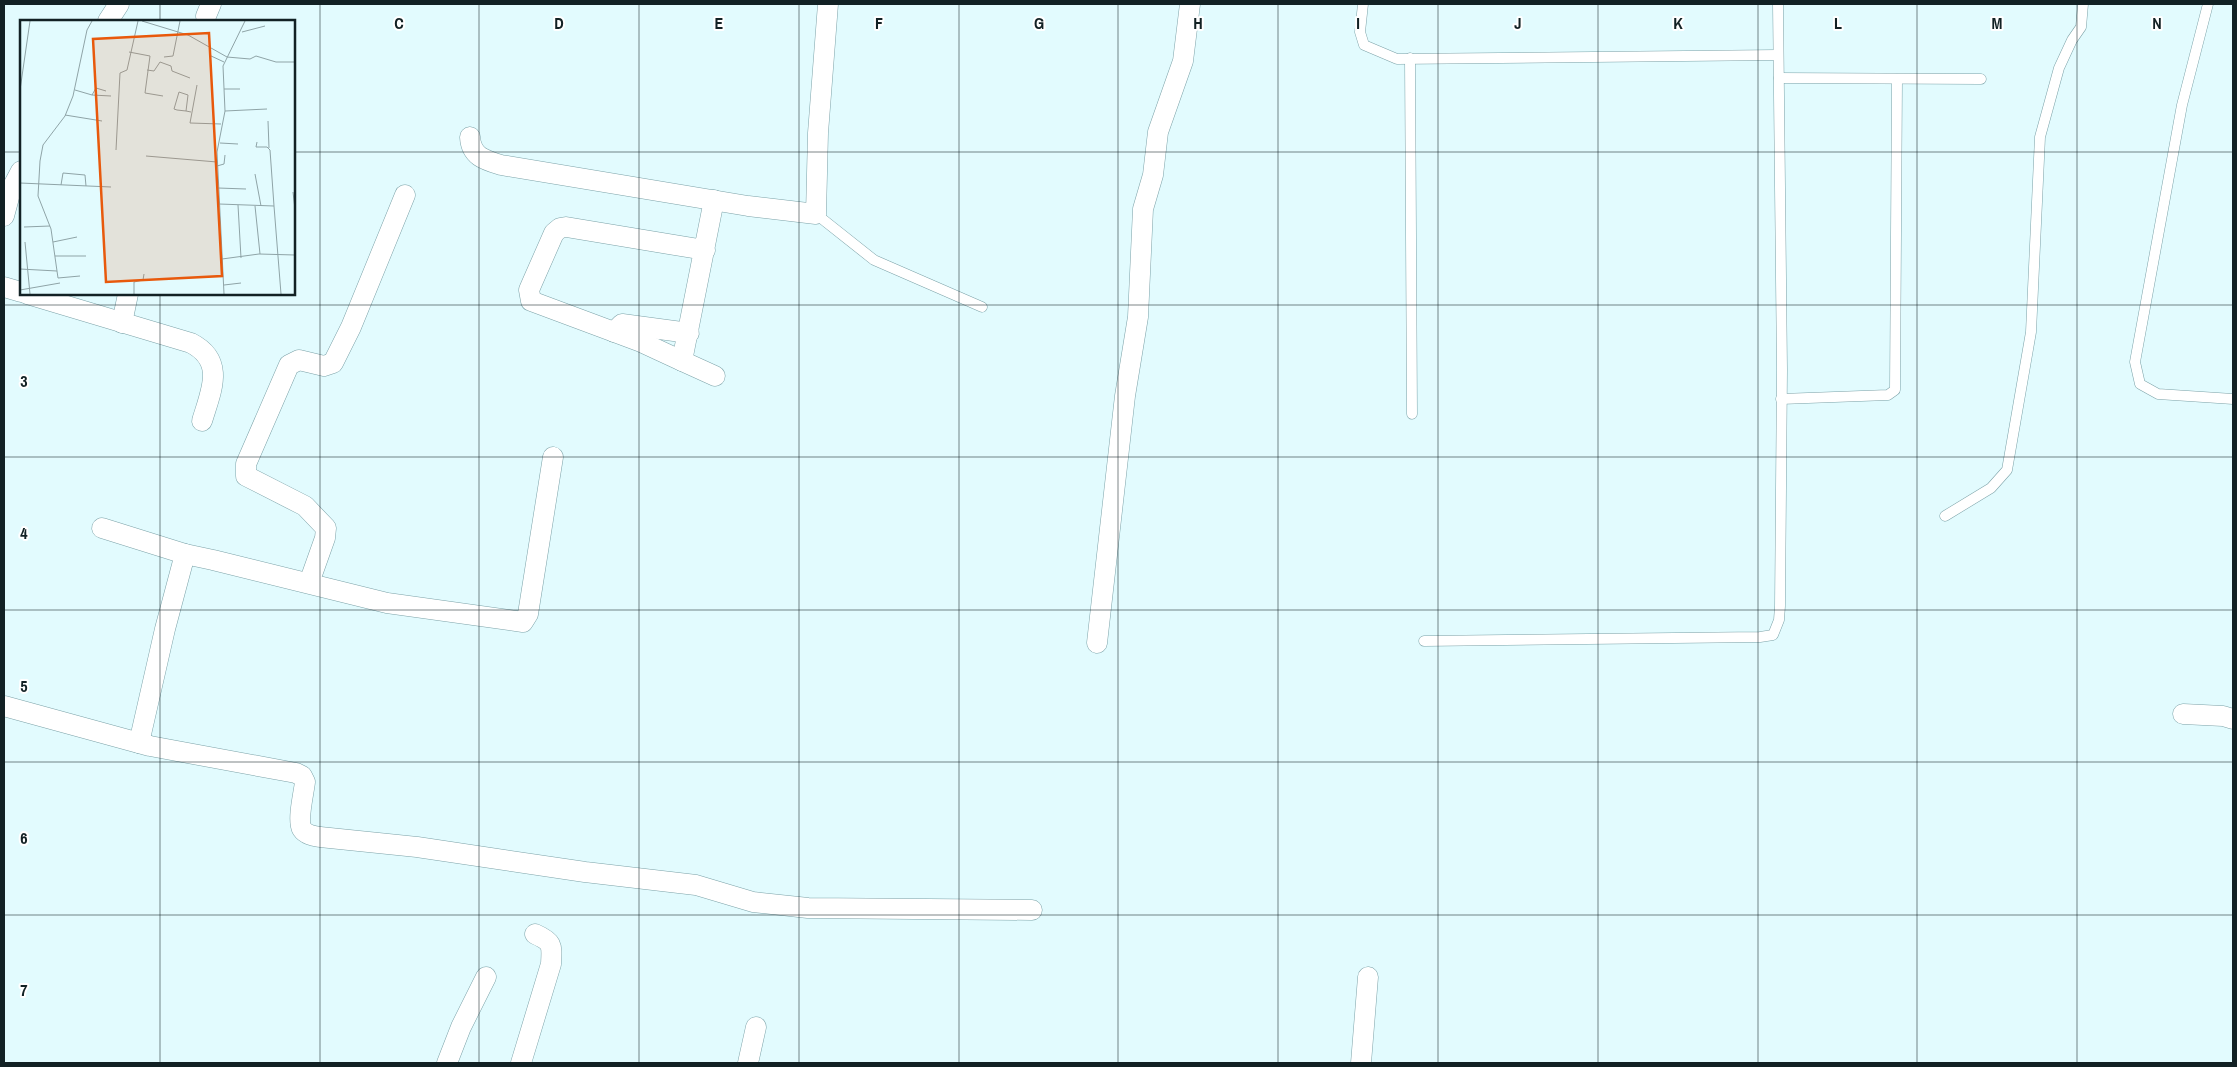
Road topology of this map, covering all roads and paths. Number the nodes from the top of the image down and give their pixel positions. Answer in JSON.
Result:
{"nodes":[{"id":1,"x":119,"y":4,"type":"edge"},
{"id":2,"x":828,"y":4,"type":"edge"},
{"id":3,"x":1190,"y":4,"type":"edge"},
{"id":4,"x":1363,"y":4,"type":"edge"},
{"id":5,"x":1778,"y":4,"type":"edge"},
{"id":6,"x":2083,"y":4,"type":"edge"},
{"id":7,"x":2208,"y":4,"type":"edge"},
{"id":8,"x":109,"y":20,"type":"edge"},
{"id":9,"x":1777,"y":54,"type":"junction"},
{"id":10,"x":1410,"y":58,"type":"junction"},
{"id":11,"x":1779,"y":78,"type":"junction"},
{"id":12,"x":1897,"y":79,"type":"junction"},
{"id":13,"x":1981,"y":79,"type":"dead end"},
{"id":14,"x":470,"y":137,"type":"dead end"},
{"id":15,"x":20,"y":174,"type":"edge"},
{"id":16,"x":405,"y":195,"type":"dead end"},
{"id":17,"x":714,"y":200,"type":"junction"},
{"id":18,"x":9,"y":204,"type":"edge"},
{"id":19,"x":816,"y":214,"type":"junction"},
{"id":20,"x":705,"y":250,"type":"junction"},
{"id":21,"x":4,"y":287,"type":"edge"},
{"id":22,"x":20,"y":292,"type":"edge"},
{"id":23,"x":31,"y":295,"type":"edge"},
{"id":24,"x":128,"y":295,"type":"edge"},
{"id":25,"x":982,"y":307,"type":"dead end"},
{"id":26,"x":122,"y":322,"type":"junction"},
{"id":27,"x":614,"y":332,"type":"junction"},
{"id":28,"x":689,"y":333,"type":"junction"},
{"id":29,"x":682,"y":361,"type":"junction"},
{"id":30,"x":715,"y":376,"type":"dead end"},
{"id":31,"x":1782,"y":399,"type":"junction"},
{"id":32,"x":2233,"y":399,"type":"edge"},
{"id":33,"x":1412,"y":414,"type":"dead end"},
{"id":34,"x":202,"y":421,"type":"dead end"},
{"id":35,"x":553,"y":457,"type":"dead end"},
{"id":36,"x":1945,"y":516,"type":"dead end"},
{"id":37,"x":102,"y":528,"type":"dead end"},
{"id":38,"x":185,"y":554,"type":"junction"},
{"id":39,"x":310,"y":583,"type":"junction"},
{"id":40,"x":1424,"y":640,"type":"dead end"},
{"id":41,"x":1098,"y":643,"type":"dead end"},
{"id":42,"x":4,"y":706,"type":"edge"},
{"id":43,"x":2183,"y":714,"type":"dead end"},
{"id":44,"x":2233,"y":719,"type":"edge"},
{"id":45,"x":139,"y":743,"type":"junction"},
{"id":46,"x":1032,"y":910,"type":"dead end"},
{"id":47,"x":535,"y":934,"type":"dead end"},
{"id":48,"x":486,"y":977,"type":"dead end"},
{"id":49,"x":1368,"y":977,"type":"dead end"},
{"id":50,"x":756,"y":1027,"type":"dead end"},
{"id":51,"x":447,"y":1063,"type":"edge"},
{"id":52,"x":521,"y":1063,"type":"edge"},
{"id":53,"x":748,"y":1063,"type":"edge"},
{"id":54,"x":1361,"y":1063,"type":"edge"}],
"edges":[{"from":1,"to":8,"type":"street"},
{"from":2,"to":19,"type":"street"},
{"from":3,"to":41,"type":"street"},
{"from":4,"to":10,"type":"lane"},
{"from":5,"to":9,"type":"lane"},
{"from":6,"to":36,"type":"lane"},
{"from":7,"to":32,"type":"lane"},
{"from":9,"to":10,"type":"lane"},
{"from":9,"to":11,"type":"lane"},
{"from":10,"to":33,"type":"lane"},
{"from":11,"to":12,"type":"lane"},
{"from":11,"to":31,"type":"lane"},
{"from":12,"to":13,"type":"lane"},
{"from":12,"to":31,"type":"lane"},
{"from":14,"to":17,"type":"street"},
{"from":15,"to":18,"type":"street"},
{"from":16,"to":39,"type":"street"},
{"from":17,"to":19,"type":"street"},
{"from":17,"to":20,"type":"street"},
{"from":19,"to":25,"type":"lane"},
{"from":20,"to":27,"type":"street"},
{"from":20,"to":28,"type":"street"},
{"from":21,"to":22,"type":"street"},
{"from":23,"to":26,"type":"street"},
{"from":24,"to":26,"type":"street"},
{"from":26,"to":34,"type":"street"},
{"from":27,"to":28,"type":"street"},
{"from":27,"to":29,"type":"street"},
{"from":28,"to":29,"type":"street"},
{"from":29,"to":30,"type":"street"},
{"from":31,"to":40,"type":"lane"},
{"from":35,"to":39,"type":"street"},
{"from":37,"to":38,"type":"street"},
{"from":38,"to":39,"type":"street"},
{"from":38,"to":45,"type":"street"},
{"from":42,"to":45,"type":"street"},
{"from":43,"to":44,"type":"street"},
{"from":45,"to":46,"type":"street"},
{"from":47,"to":52,"type":"street"},
{"from":48,"to":51,"type":"street"},
{"from":49,"to":54,"type":"street"},
{"from":50,"to":53,"type":"street"}]}
